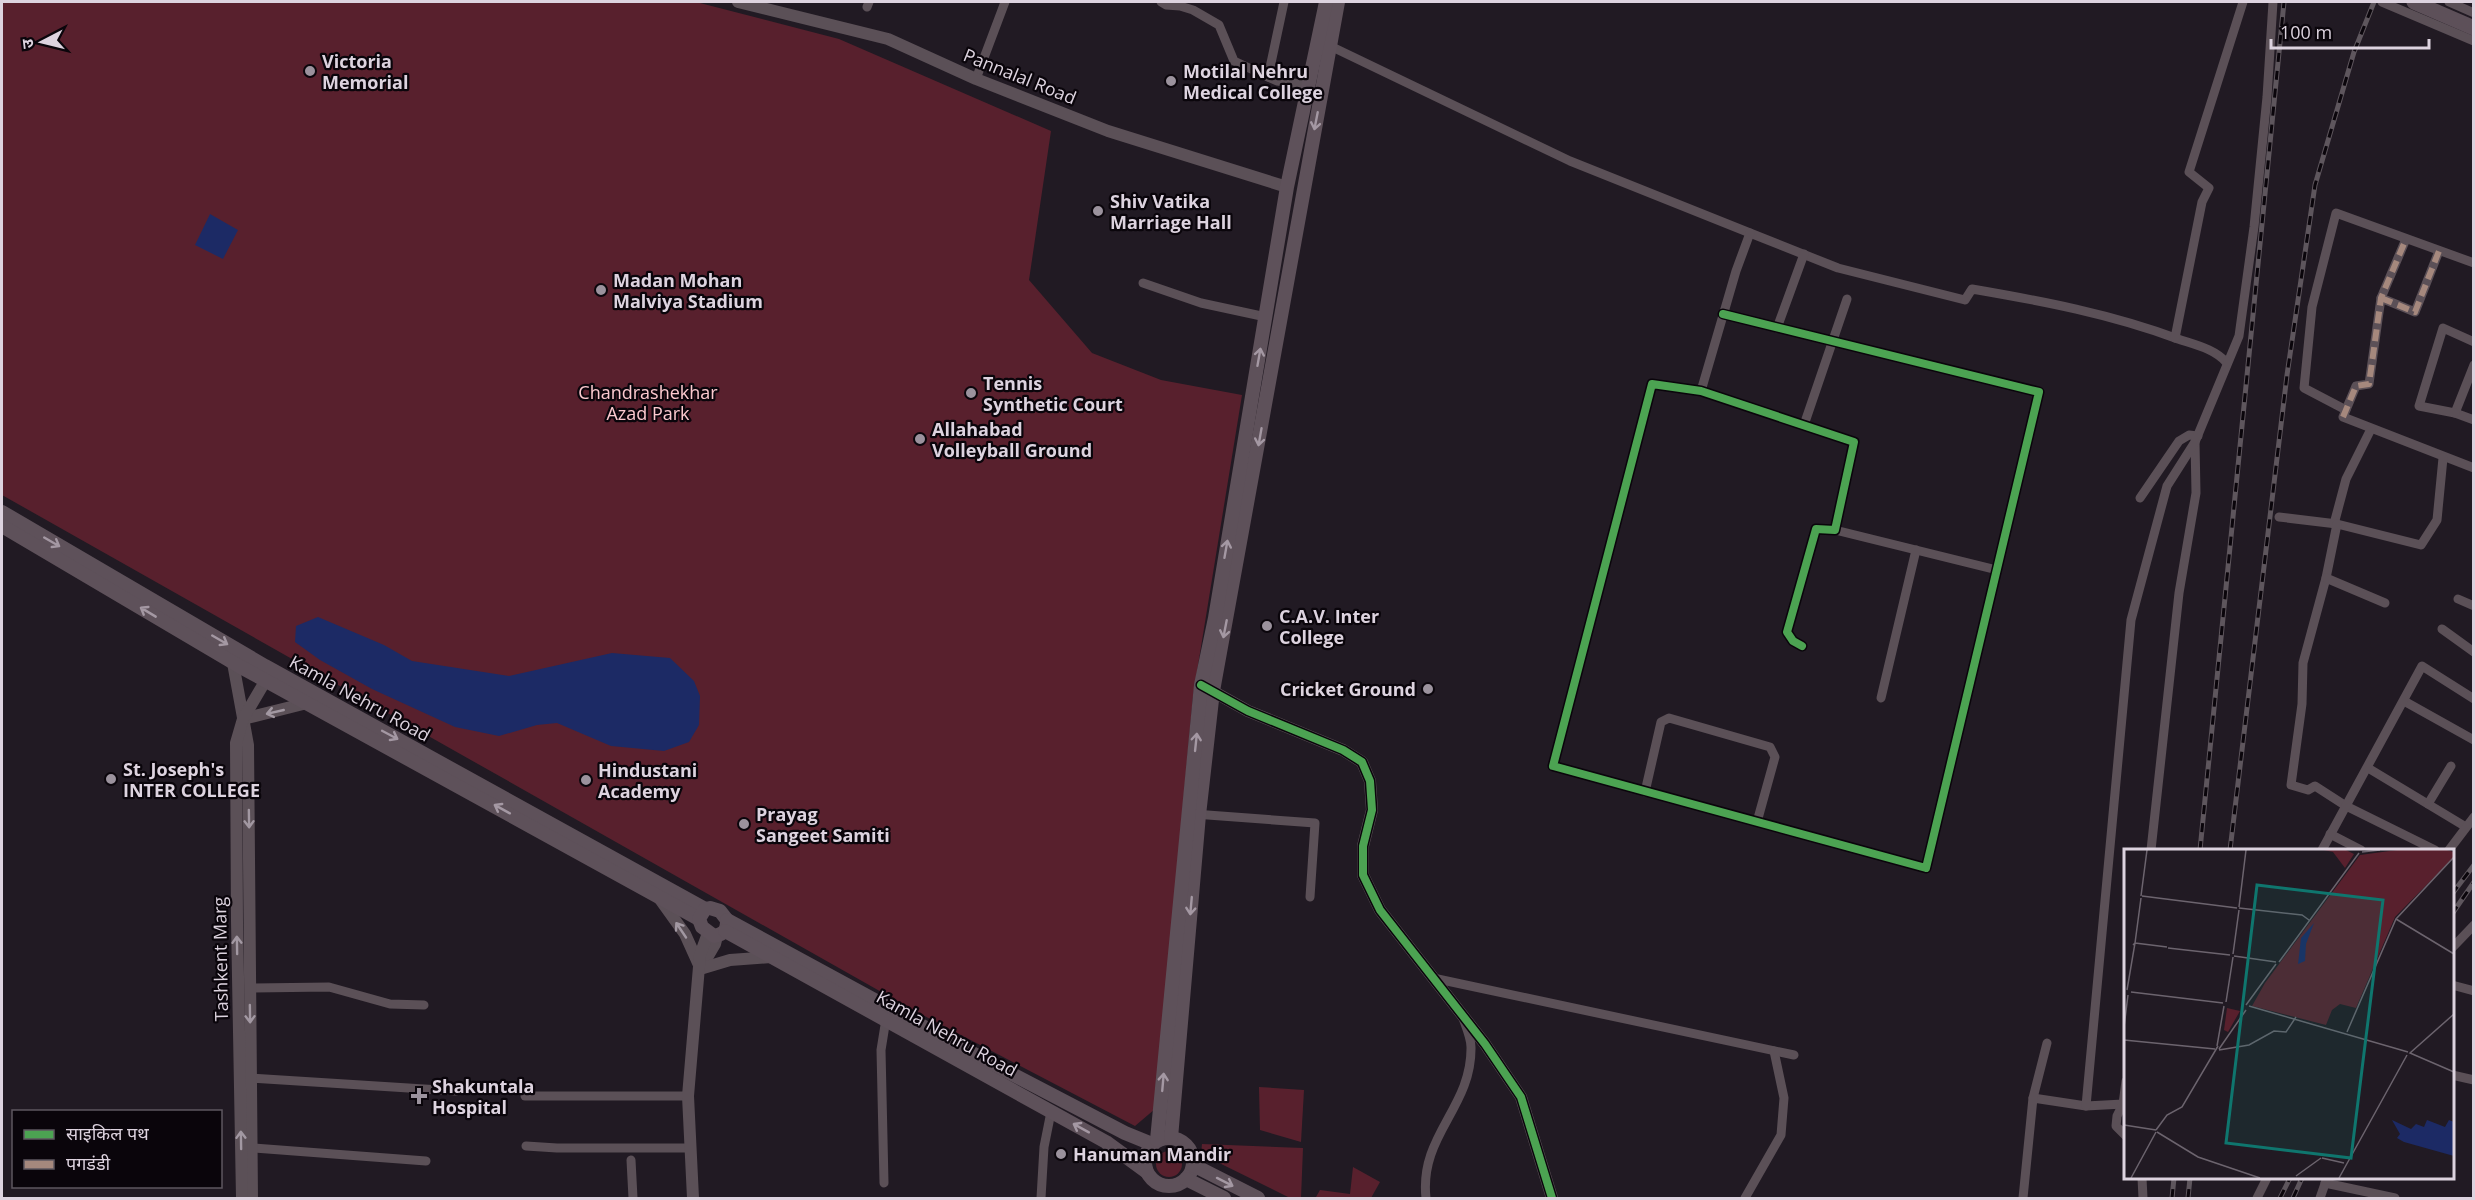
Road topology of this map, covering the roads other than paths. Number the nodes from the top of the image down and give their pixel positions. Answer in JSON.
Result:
{"nodes":[{"id":1,"x":738,"y":2,"type":"edge"},
{"id":2,"x":1005,"y":2,"type":"edge"},
{"id":3,"x":1161,"y":2,"type":"edge"},
{"id":4,"x":1284,"y":2,"type":"edge"},
{"id":5,"x":1326,"y":2,"type":"edge"},
{"id":6,"x":1338,"y":2,"type":"edge"},
{"id":7,"x":2243,"y":2,"type":"edge"},
{"id":8,"x":2273,"y":2,"type":"edge"},
{"id":9,"x":2382,"y":2,"type":"edge"},
{"id":10,"x":2449,"y":2,"type":"edge"},
{"id":11,"x":1183,"y":4,"type":"edge"},
{"id":12,"x":2412,"y":5,"type":"edge"},
{"id":13,"x":2474,"y":13,"type":"edge"},
{"id":14,"x":2474,"y":28,"type":"edge"},
{"id":15,"x":2474,"y":41,"type":"edge"},
{"id":16,"x":1324,"y":43,"type":"junction"},
{"id":17,"x":1268,"y":77,"type":"junction"},
{"id":18,"x":976,"y":79,"type":"junction"},
{"id":19,"x":1309,"y":85,"type":"junction"},
{"id":20,"x":1287,"y":187,"type":"junction"},
{"id":21,"x":1750,"y":232,"type":"junction"},
{"id":22,"x":2406,"y":239,"type":"junction"},
{"id":23,"x":2439,"y":250,"type":"junction"},
{"id":24,"x":1804,"y":254,"type":"junction"},
{"id":25,"x":2474,"y":263,"type":"edge"},
{"id":26,"x":1143,"y":283,"type":"dead end"},
{"id":27,"x":2381,"y":298,"type":"junction"},
{"id":28,"x":1847,"y":299,"type":"dead end"},
{"id":29,"x":1723,"y":314,"type":"junction"},
{"id":30,"x":1266,"y":317,"type":"junction"},
{"id":31,"x":1777,"y":328,"type":"junction"},
{"id":32,"x":2175,"y":338,"type":"junction"},
{"id":33,"x":1832,"y":341,"type":"junction"},
{"id":34,"x":2474,"y":342,"type":"edge"},
{"id":35,"x":2227,"y":363,"type":"junction"},
{"id":36,"x":2474,"y":365,"type":"edge"},
{"id":37,"x":1701,"y":391,"type":"junction"},
{"id":38,"x":2346,"y":410,"type":"junction"},
{"id":39,"x":2455,"y":414,"type":"junction"},
{"id":40,"x":2474,"y":420,"type":"edge"},
{"id":41,"x":1804,"y":425,"type":"junction"},
{"id":42,"x":2371,"y":429,"type":"junction"},
{"id":43,"x":2197,"y":439,"type":"junction"},
{"id":44,"x":2443,"y":458,"type":"junction"},
{"id":45,"x":2474,"y":468,"type":"edge"},
{"id":46,"x":2140,"y":498,"type":"dead end"},
{"id":47,"x":2,"y":512,"type":"edge"},
{"id":48,"x":2279,"y":517,"type":"dead end"},
{"id":49,"x":2335,"y":524,"type":"junction"},
{"id":50,"x":2,"y":526,"type":"edge"},
{"id":51,"x":1835,"y":530,"type":"junction"},
{"id":52,"x":1916,"y":550,"type":"junction"},
{"id":53,"x":1997,"y":570,"type":"junction"},
{"id":54,"x":2326,"y":578,"type":"junction"},
{"id":55,"x":2458,"y":599,"type":"dead end"},
{"id":56,"x":2385,"y":603,"type":"dead end"},
{"id":57,"x":2474,"y":606,"type":"edge"},
{"id":58,"x":2442,"y":629,"type":"dead end"},
{"id":59,"x":1802,"y":646,"type":"dead end"},
{"id":60,"x":2474,"y":652,"type":"edge"},
{"id":61,"x":233,"y":663,"type":"junction"},
{"id":62,"x":269,"y":675,"type":"junction"},
{"id":63,"x":1207,"y":688,"type":"junction"},
{"id":64,"x":1881,"y":698,"type":"dead end"},
{"id":65,"x":2474,"y":699,"type":"edge"},
{"id":66,"x":2404,"y":701,"type":"junction"},
{"id":67,"x":307,"y":703,"type":"junction"},
{"id":68,"x":243,"y":719,"type":"junction"},
{"id":69,"x":2474,"y":740,"type":"edge"},
{"id":70,"x":2451,"y":766,"type":"dead end"},
{"id":71,"x":2368,"y":768,"type":"junction"},
{"id":72,"x":1645,"y":792,"type":"junction"},
{"id":73,"x":2428,"y":804,"type":"junction"},
{"id":74,"x":2346,"y":806,"type":"junction"},
{"id":75,"x":1194,"y":814,"type":"junction"},
{"id":76,"x":2474,"y":817,"type":"edge"},
{"id":77,"x":1757,"y":822,"type":"junction"},
{"id":78,"x":2466,"y":827,"type":"junction"},
{"id":79,"x":2330,"y":834,"type":"junction"},
{"id":80,"x":2151,"y":849,"type":"edge"},
{"id":81,"x":2322,"y":849,"type":"edge"},
{"id":82,"x":2359,"y":849,"type":"edge"},
{"id":83,"x":2433,"y":849,"type":"edge"},
{"id":84,"x":2450,"y":849,"type":"edge"},
{"id":85,"x":657,"y":895,"type":"junction"},
{"id":86,"x":1310,"y":897,"type":"dead end"},
{"id":87,"x":702,"y":914,"type":"junction"},
{"id":88,"x":2474,"y":925,"type":"edge"},
{"id":89,"x":719,"y":930,"type":"junction"},
{"id":90,"x":2454,"y":946,"type":"edge"},
{"id":91,"x":771,"y":957,"type":"junction"},
{"id":92,"x":700,"y":969,"type":"junction"},
{"id":93,"x":1433,"y":978,"type":"junction"},
{"id":94,"x":2454,"y":986,"type":"edge"},
{"id":95,"x":250,"y":988,"type":"junction"},
{"id":96,"x":2474,"y":991,"type":"edge"},
{"id":97,"x":424,"y":1005,"type":"dead end"},
{"id":98,"x":1463,"y":1016,"type":"junction"},
{"id":99,"x":886,"y":1019,"type":"junction"},
{"id":100,"x":2047,"y":1043,"type":"dead end"},
{"id":101,"x":1774,"y":1051,"type":"junction"},
{"id":102,"x":1794,"y":1055,"type":"dead end"},
{"id":103,"x":2454,"y":1075,"type":"edge"},
{"id":104,"x":252,"y":1078,"type":"junction"},
{"id":105,"x":2474,"y":1080,"type":"edge"},
{"id":106,"x":456,"y":1090,"type":"dead end"},
{"id":107,"x":525,"y":1096,"type":"dead end"},
{"id":108,"x":688,"y":1096,"type":"junction"},
{"id":109,"x":2124,"y":1096,"type":"edge"},
{"id":110,"x":2033,"y":1098,"type":"junction"},
{"id":111,"x":2123,"y":1104,"type":"junction"},
{"id":112,"x":2086,"y":1106,"type":"junction"},
{"id":113,"x":1051,"y":1112,"type":"junction"},
{"id":114,"x":2124,"y":1134,"type":"edge"},
{"id":115,"x":1160,"y":1141,"type":"junction"},
{"id":116,"x":526,"y":1146,"type":"dead end"},
{"id":117,"x":253,"y":1148,"type":"junction"},
{"id":118,"x":691,"y":1148,"type":"junction"},
{"id":119,"x":631,"y":1160,"type":"dead end"},
{"id":120,"x":426,"y":1161,"type":"dead end"},
{"id":121,"x":1193,"y":1165,"type":"junction"},
{"id":122,"x":1147,"y":1172,"type":"junction"},
{"id":123,"x":2142,"y":1179,"type":"edge"},
{"id":124,"x":2266,"y":1179,"type":"edge"},
{"id":125,"x":2326,"y":1180,"type":"edge"},
{"id":126,"x":884,"y":1183,"type":"dead end"},
{"id":127,"x":1158,"y":1184,"type":"junction"},
{"id":128,"x":1179,"y":1188,"type":"edge"},
{"id":129,"x":242,"y":1198,"type":"edge"},
{"id":130,"x":252,"y":1198,"type":"edge"},
{"id":131,"x":633,"y":1198,"type":"edge"},
{"id":132,"x":693,"y":1198,"type":"edge"},
{"id":133,"x":1041,"y":1198,"type":"edge"},
{"id":134,"x":1158,"y":1198,"type":"edge"},
{"id":135,"x":1224,"y":1198,"type":"edge"},
{"id":136,"x":1258,"y":1198,"type":"edge"},
{"id":137,"x":1426,"y":1198,"type":"edge"},
{"id":138,"x":1552,"y":1198,"type":"edge"},
{"id":139,"x":1745,"y":1198,"type":"edge"},
{"id":140,"x":2023,"y":1198,"type":"edge"},
{"id":141,"x":2143,"y":1198,"type":"edge"},
{"id":142,"x":2257,"y":1198,"type":"edge"},
{"id":143,"x":2320,"y":1198,"type":"edge"},
{"id":144,"x":2395,"y":1198,"type":"edge"}],
"edges":[{"from":1,"to":18,"type":"street","name":"Pannalal Road"},
{"from":2,"to":18,"type":"street"},
{"from":3,"to":11,"type":"street"},
{"from":4,"to":17,"type":"street"},
{"from":5,"to":16,"type":"main road"},
{"from":6,"to":16,"type":"main road"},
{"from":7,"to":32,"type":"street"},
{"from":8,"to":35,"type":"street"},
{"from":9,"to":12,"type":"street"},
{"from":10,"to":13,"type":"street"},
{"from":11,"to":17,"type":"street"},
{"from":12,"to":14,"type":"main road"},
{"from":12,"to":15,"type":"street"},
{"from":16,"to":19,"type":"main road"},
{"from":16,"to":21,"type":"street"},
{"from":16,"to":63,"type":"main road","one_way":true},
{"from":17,"to":19,"type":"street"},
{"from":18,"to":20,"type":"street","name":"Pannalal Road"},
{"from":19,"to":20,"type":"main road"},
{"from":20,"to":30,"type":"main road"},
{"from":21,"to":24,"type":"street"},
{"from":21,"to":29,"type":"street"},
{"from":22,"to":23,"type":"street"},
{"from":22,"to":27,"type":"street"},
{"from":22,"to":38,"type":"street"},
{"from":23,"to":25,"type":"street"},
{"from":23,"to":27,"type":"street"},
{"from":24,"to":31,"type":"street"},
{"from":24,"to":32,"type":"street"},
{"from":26,"to":30,"type":"street"},
{"from":27,"to":38,"type":"street"},
{"from":28,"to":33,"type":"street"},
{"from":29,"to":31,"type":"street"},
{"from":29,"to":37,"type":"street"},
{"from":63,"to":30,"type":"main road","one_way":true},
{"from":31,"to":33,"type":"street"},
{"from":32,"to":35,"type":"street"},
{"from":33,"to":41,"type":"street"},
{"from":33,"to":53,"type":"street"},
{"from":34,"to":39,"type":"street"},
{"from":35,"to":43,"type":"street"},
{"from":36,"to":39,"type":"street"},
{"from":37,"to":41,"type":"street"},
{"from":37,"to":72,"type":"street"},
{"from":38,"to":42,"type":"street"},
{"from":39,"to":40,"type":"street"},
{"from":41,"to":51,"type":"street"},
{"from":42,"to":44,"type":"street"},
{"from":42,"to":49,"type":"street"},
{"from":43,"to":46,"type":"street"},
{"from":43,"to":80,"type":"street"},
{"from":43,"to":112,"type":"street"},
{"from":44,"to":45,"type":"street"},
{"from":44,"to":49,"type":"street"},
{"from":47,"to":62,"type":"main road","name":"Kamla Nehru Road","one_way":true},
{"from":48,"to":49,"type":"street"},
{"from":49,"to":54,"type":"street"},
{"from":61,"to":50,"type":"main road","name":"Kamla Nehru Road","one_way":true},
{"from":51,"to":52,"type":"street"},
{"from":51,"to":59,"type":"street"},
{"from":52,"to":53,"type":"street"},
{"from":52,"to":64,"type":"street"},
{"from":53,"to":77,"type":"street"},
{"from":54,"to":56,"type":"street"},
{"from":54,"to":74,"type":"street"},
{"from":55,"to":57,"type":"street"},
{"from":58,"to":60,"type":"street"},
{"from":61,"to":62,"type":"main road","name":"Kamla Nehru Road"},
{"from":61,"to":68,"type":"street"},
{"from":62,"to":67,"type":"main road","name":"Kamla Nehru Road"},
{"from":62,"to":68,"type":"street","name":"Tashkent Marg"},
{"from":62,"to":87,"type":"main road","name":"Kamla Nehru Road","one_way":true},
{"from":63,"to":75,"type":"main road"},
{"from":63,"to":93,"type":"street"},
{"from":65,"to":66,"type":"street"},
{"from":66,"to":69,"type":"street"},
{"from":66,"to":71,"type":"street"},
{"from":67,"to":68,"type":"street","one_way":true},
{"from":85,"to":67,"type":"main road","name":"Kamla Nehru Road","one_way":true},
{"from":68,"to":95,"type":"street","name":"Tashkent Marg","one_way":true},
{"from":129,"to":68,"type":"street","name":"Tashkent Marg","one_way":true},
{"from":70,"to":73,"type":"street"},
{"from":71,"to":73,"type":"street"},
{"from":71,"to":74,"type":"street"},
{"from":72,"to":77,"type":"street"},
{"from":72,"to":77,"type":"street"},
{"from":73,"to":78,"type":"street"},
{"from":74,"to":79,"type":"street"},
{"from":74,"to":83,"type":"street"},
{"from":75,"to":86,"type":"street"},
{"from":75,"to":115,"type":"main road"},
{"from":76,"to":78,"type":"street"},
{"from":78,"to":84,"type":"street"},
{"from":79,"to":81,"type":"street"},
{"from":79,"to":82,"type":"street"},
{"from":85,"to":87,"type":"main road","name":"Kamla Nehru Road"},
{"from":92,"to":85,"type":"street","one_way":true},
{"from":87,"to":89,"type":"main road"},
{"from":87,"to":89,"type":"main road"},
{"from":88,"to":90,"type":"street"},
{"from":89,"to":91,"type":"main road","name":"Kamla Nehru Road"},
{"from":89,"to":92,"type":"street"},
{"from":89,"to":115,"type":"main road","name":"Kamla Nehru Road"},
{"from":91,"to":92,"type":"street"},
{"from":91,"to":99,"type":"main road","name":"Kamla Nehru Road"},
{"from":92,"to":108,"type":"street"},
{"from":93,"to":98,"type":"street"},
{"from":93,"to":101,"type":"street"},
{"from":94,"to":96,"type":"street"},
{"from":95,"to":97,"type":"street"},
{"from":95,"to":104,"type":"street","name":"Tashkent Marg","one_way":true},
{"from":98,"to":137,"type":"street"},
{"from":98,"to":138,"type":"street"},
{"from":99,"to":113,"type":"main road","name":"Kamla Nehru Road"},
{"from":99,"to":126,"type":"street"},
{"from":100,"to":110,"type":"street"},
{"from":101,"to":102,"type":"street"},
{"from":101,"to":139,"type":"street"},
{"from":103,"to":105,"type":"street"},
{"from":104,"to":106,"type":"street"},
{"from":104,"to":117,"type":"street","name":"Tashkent Marg"},
{"from":107,"to":108,"type":"street"},
{"from":108,"to":118,"type":"street"},
{"from":109,"to":111,"type":"street"},
{"from":110,"to":112,"type":"street"},
{"from":110,"to":140,"type":"street"},
{"from":111,"to":112,"type":"street"},
{"from":111,"to":114,"type":"street"},
{"from":122,"to":113,"type":"main road","name":"Kamla Nehru Road","one_way":true},
{"from":113,"to":133,"type":"street"},
{"from":115,"to":121,"type":"main road"},
{"from":115,"to":122,"type":"main road"},
{"from":116,"to":118,"type":"street"},
{"from":117,"to":120,"type":"street"},
{"from":117,"to":130,"type":"street","name":"Tashkent Marg"},
{"from":118,"to":132,"type":"street"},
{"from":119,"to":131,"type":"street"},
{"from":121,"to":128,"type":"main road"},
{"from":121,"to":136,"type":"main road","one_way":true},
{"from":122,"to":127,"type":"main road"},
{"from":123,"to":141,"type":"street"},
{"from":124,"to":142,"type":"street"},
{"from":125,"to":143,"type":"street"},
{"from":125,"to":144,"type":"street"},
{"from":127,"to":128,"type":"main road"},
{"from":127,"to":134,"type":"main road"},
{"from":128,"to":135,"type":"main road"}]}
